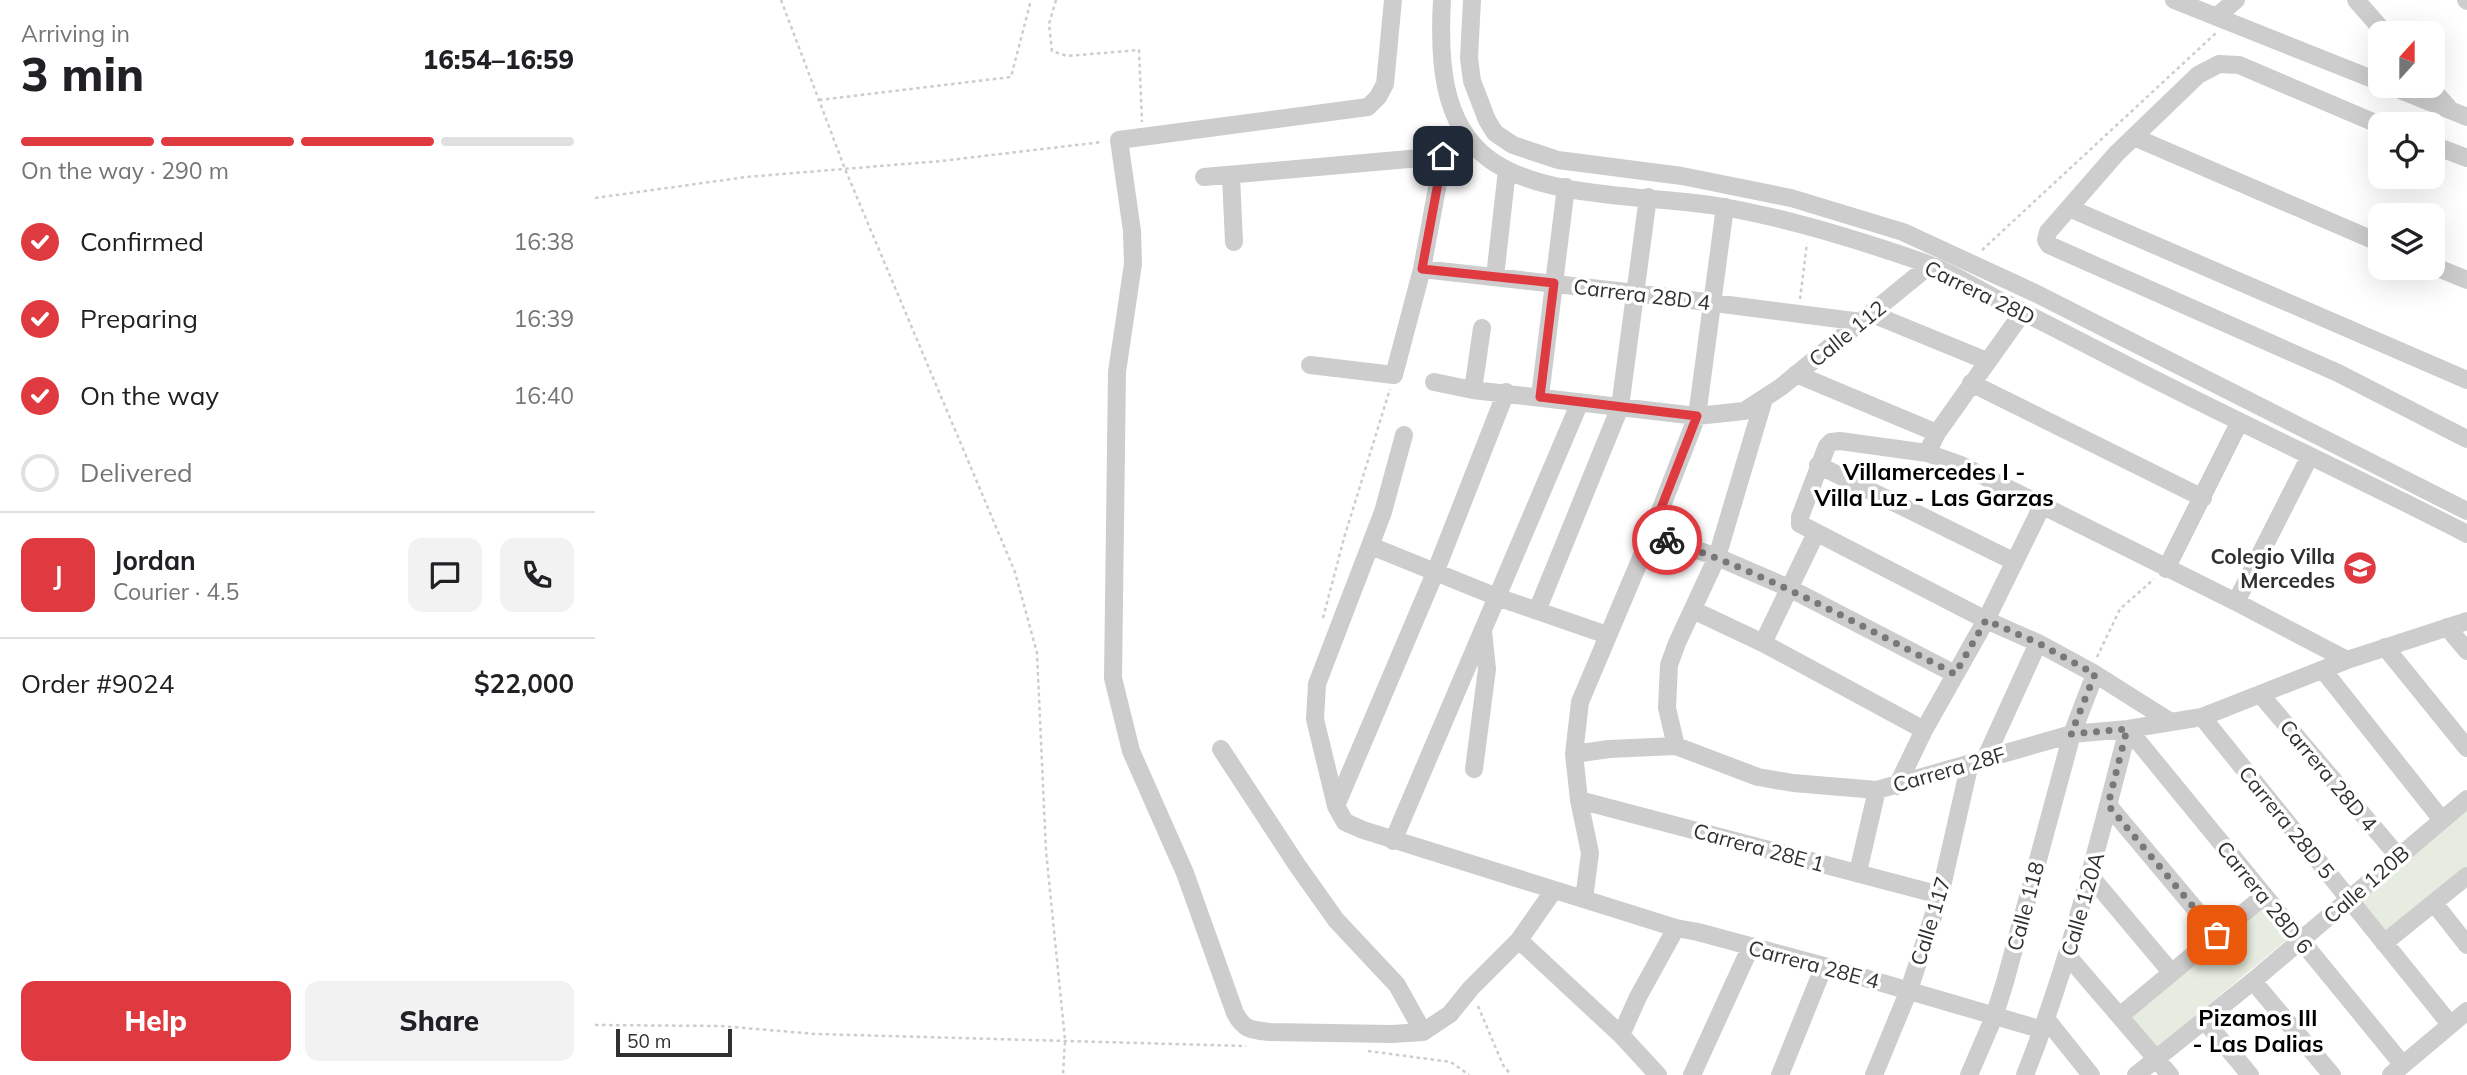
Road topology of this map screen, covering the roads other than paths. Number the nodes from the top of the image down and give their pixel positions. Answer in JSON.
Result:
{"nodes":[{"id":1,"x":1393,"y":0,"type":"edge"},
{"id":2,"x":1442,"y":0,"type":"edge"},
{"id":3,"x":1472,"y":0,"type":"edge"},
{"id":4,"x":2177,"y":0,"type":"edge"},
{"id":5,"x":2236,"y":0,"type":"edge"},
{"id":6,"x":2356,"y":0,"type":"edge"},
{"id":7,"x":2222,"y":19,"type":"junction"},
{"id":8,"x":2374,"y":21,"type":"edge"},
{"id":9,"x":2368,"y":77,"type":"edge"},
{"id":10,"x":2420,"y":98,"type":"edge"},
{"id":11,"x":2442,"y":98,"type":"edge"},
{"id":12,"x":2458,"y":113,"type":"edge"},
{"id":13,"x":2368,"y":120,"type":"edge"},
{"id":14,"x":2134,"y":137,"type":"junction"},
{"id":15,"x":1467,"y":138,"type":"junction"},
{"id":16,"x":2445,"y":150,"type":"edge"},
{"id":17,"x":1443,"y":156,"type":"junction"},
{"id":18,"x":2467,"y":158,"type":"edge"},
{"id":19,"x":1507,"y":170,"type":"junction"},
{"id":20,"x":1231,"y":176,"type":"junction"},
{"id":21,"x":1204,"y":177,"type":"dead end"},
{"id":22,"x":1566,"y":187,"type":"junction"},
{"id":23,"x":1648,"y":197,"type":"junction"},
{"id":24,"x":1725,"y":207,"type":"junction"},
{"id":25,"x":2069,"y":208,"type":"junction"},
{"id":26,"x":2368,"y":238,"type":"edge"},
{"id":27,"x":1234,"y":242,"type":"dead end"},
{"id":28,"x":1930,"y":265,"type":"junction"},
{"id":29,"x":1422,"y":269,"type":"junction"},
{"id":30,"x":2445,"y":271,"type":"edge"},
{"id":31,"x":1495,"y":277,"type":"junction"},
{"id":32,"x":2467,"y":280,"type":"edge"},
{"id":33,"x":1554,"y":283,"type":"junction"},
{"id":34,"x":1636,"y":293,"type":"junction"},
{"id":35,"x":1714,"y":303,"type":"junction"},
{"id":36,"x":2023,"y":312,"type":"junction"},
{"id":37,"x":1867,"y":318,"type":"junction"},
{"id":38,"x":1482,"y":328,"type":"dead end"},
{"id":39,"x":1987,"y":361,"type":"junction"},
{"id":40,"x":1310,"y":365,"type":"dead end"},
{"id":41,"x":1796,"y":374,"type":"junction"},
{"id":42,"x":2467,"y":380,"type":"edge"},
{"id":43,"x":1434,"y":382,"type":"dead end"},
{"id":44,"x":1971,"y":383,"type":"junction"},
{"id":45,"x":1473,"y":390,"type":"junction"},
{"id":46,"x":1506,"y":392,"type":"junction"},
{"id":47,"x":1540,"y":397,"type":"junction"},
{"id":48,"x":1764,"y":399,"type":"junction"},
{"id":49,"x":1580,"y":402,"type":"junction"},
{"id":50,"x":1620,"y":407,"type":"junction"},
{"id":51,"x":1697,"y":416,"type":"junction"},
{"id":52,"x":2239,"y":423,"type":"junction"},
{"id":53,"x":1937,"y":433,"type":"junction"},
{"id":54,"x":1404,"y":435,"type":"dead end"},
{"id":55,"x":2467,"y":439,"type":"edge"},
{"id":56,"x":1927,"y":453,"type":"junction"},
{"id":57,"x":2310,"y":456,"type":"junction"},
{"id":58,"x":1818,"y":465,"type":"junction"},
{"id":59,"x":2203,"y":498,"type":"junction"},
{"id":60,"x":2042,"y":506,"type":"junction"},
{"id":61,"x":2467,"y":512,"type":"edge"},
{"id":62,"x":1816,"y":533,"type":"junction"},
{"id":63,"x":1651,"y":534,"type":"junction"},
{"id":64,"x":2467,"y":534,"type":"edge"},
{"id":65,"x":1371,"y":546,"type":"junction"},
{"id":66,"x":1717,"y":556,"type":"junction"},
{"id":67,"x":2013,"y":561,"type":"junction"},
{"id":68,"x":2166,"y":569,"type":"junction"},
{"id":69,"x":1435,"y":573,"type":"junction"},
{"id":70,"x":1789,"y":588,"type":"junction"},
{"id":71,"x":1497,"y":597,"type":"junction"},
{"id":72,"x":2236,"y":602,"type":"junction"},
{"id":73,"x":1693,"y":610,"type":"junction"},
{"id":74,"x":1538,"y":611,"type":"junction"},
{"id":75,"x":1986,"y":620,"type":"junction"},
{"id":76,"x":2467,"y":621,"type":"edge"},
{"id":77,"x":2447,"y":627,"type":"junction"},
{"id":78,"x":1483,"y":630,"type":"junction"},
{"id":79,"x":1607,"y":635,"type":"junction"},
{"id":80,"x":1763,"y":643,"type":"junction"},
{"id":81,"x":2038,"y":643,"type":"junction"},
{"id":82,"x":2385,"y":647,"type":"junction"},
{"id":83,"x":2467,"y":651,"type":"edge"},
{"id":84,"x":2347,"y":660,"type":"junction"},
{"id":85,"x":2323,"y":670,"type":"junction"},
{"id":86,"x":1955,"y":674,"type":"junction"},
{"id":87,"x":2095,"y":674,"type":"junction"},
{"id":88,"x":2260,"y":694,"type":"junction"},
{"id":89,"x":2203,"y":717,"type":"junction"},
{"id":90,"x":2171,"y":722,"type":"junction"},
{"id":91,"x":2127,"y":729,"type":"junction"},
{"id":92,"x":1924,"y":730,"type":"junction"},
{"id":93,"x":2071,"y":734,"type":"junction"},
{"id":94,"x":1676,"y":746,"type":"junction"},
{"id":95,"x":2467,"y":748,"type":"edge"},
{"id":96,"x":1221,"y":749,"type":"dead end"},
{"id":97,"x":1574,"y":754,"type":"junction"},
{"id":98,"x":1978,"y":760,"type":"junction"},
{"id":99,"x":1474,"y":769,"type":"dead end"},
{"id":100,"x":1897,"y":786,"type":"junction"},
{"id":101,"x":1877,"y":790,"type":"junction"},
{"id":102,"x":2467,"y":799,"type":"edge"},
{"id":103,"x":1579,"y":800,"type":"junction"},
{"id":104,"x":2108,"y":805,"type":"junction"},
{"id":105,"x":1336,"y":806,"type":"junction"},
{"id":106,"x":2442,"y":820,"type":"junction"},
{"id":107,"x":1393,"y":841,"type":"junction"},
{"id":108,"x":2398,"y":856,"type":"junction"},
{"id":109,"x":1858,"y":872,"type":"junction"},
{"id":110,"x":2467,"y":876,"type":"edge"},
{"id":111,"x":2091,"y":877,"type":"junction"},
{"id":112,"x":1554,"y":890,"type":"junction"},
{"id":113,"x":1940,"y":895,"type":"junction"},
{"id":114,"x":2264,"y":896,"type":"junction"},
{"id":115,"x":1584,"y":899,"type":"junction"},
{"id":116,"x":2349,"y":899,"type":"junction"},
{"id":117,"x":2434,"y":903,"type":"junction"},
{"id":118,"x":1676,"y":928,"type":"junction"},
{"id":119,"x":2217,"y":935,"type":"junction"},
{"id":120,"x":1519,"y":940,"type":"junction"},
{"id":121,"x":2301,"y":940,"type":"junction"},
{"id":122,"x":2384,"y":943,"type":"junction"},
{"id":123,"x":2467,"y":945,"type":"edge"},
{"id":124,"x":1751,"y":946,"type":"junction"},
{"id":125,"x":2067,"y":955,"type":"junction"},
{"id":126,"x":1824,"y":966,"type":"junction"},
{"id":127,"x":2171,"y":972,"type":"junction"},
{"id":128,"x":2253,"y":981,"type":"junction"},
{"id":129,"x":1909,"y":990,"type":"junction"},
{"id":130,"x":2467,"y":1010,"type":"edge"},
{"id":131,"x":2121,"y":1015,"type":"junction"},
{"id":132,"x":1994,"y":1017,"type":"junction"},
{"id":133,"x":2205,"y":1021,"type":"junction"},
{"id":134,"x":2450,"y":1024,"type":"junction"},
{"id":135,"x":2045,"y":1025,"type":"junction"},
{"id":136,"x":1423,"y":1032,"type":"junction"},
{"id":137,"x":1621,"y":1035,"type":"junction"},
{"id":138,"x":2157,"y":1059,"type":"junction"},
{"id":139,"x":2397,"y":1070,"type":"edge"},
{"id":140,"x":1658,"y":1075,"type":"edge"},
{"id":141,"x":1692,"y":1075,"type":"edge"},
{"id":142,"x":1780,"y":1075,"type":"edge"},
{"id":143,"x":1874,"y":1075,"type":"edge"},
{"id":144,"x":1969,"y":1075,"type":"edge"},
{"id":145,"x":2025,"y":1075,"type":"edge"},
{"id":146,"x":2091,"y":1075,"type":"edge"},
{"id":147,"x":2136,"y":1075,"type":"edge"},
{"id":148,"x":2171,"y":1075,"type":"edge"},
{"id":149,"x":2250,"y":1075,"type":"edge"},
{"id":150,"x":2332,"y":1075,"type":"edge"}],
"edges":[{"from":1,"to":136,"type":"street"},
{"from":2,"to":15,"type":"street"},
{"from":3,"to":61,"type":"street","name":"Carrera 28D"},
{"from":4,"to":7,"type":"street"},
{"from":5,"to":7,"type":"street"},
{"from":6,"to":8,"type":"street"},
{"from":7,"to":9,"type":"street"},
{"from":10,"to":12,"type":"street"},
{"from":11,"to":12,"type":"street"},
{"from":13,"to":14,"type":"street"},
{"from":14,"to":25,"type":"street"},
{"from":14,"to":26,"type":"street"},
{"from":15,"to":17,"type":"street"},
{"from":15,"to":19,"type":"street","name":"Carrera 28D"},
{"from":16,"to":18,"type":"street"},
{"from":17,"to":20,"type":"street"},
{"from":17,"to":29,"type":"street"},
{"from":19,"to":22,"type":"street","name":"Carrera 28D"},
{"from":19,"to":31,"type":"street"},
{"from":20,"to":21,"type":"street"},
{"from":20,"to":27,"type":"street"},
{"from":22,"to":23,"type":"street","name":"Carrera 28D"},
{"from":22,"to":33,"type":"street"},
{"from":23,"to":24,"type":"street","name":"Carrera 28D"},
{"from":23,"to":34,"type":"street"},
{"from":24,"to":28,"type":"street","name":"Carrera 28D"},
{"from":24,"to":35,"type":"street"},
{"from":25,"to":42,"type":"street"},
{"from":25,"to":55,"type":"street"},
{"from":28,"to":36,"type":"street","name":"Carrera 28D"},
{"from":28,"to":37,"type":"street","name":"Calle 112"},
{"from":29,"to":31,"type":"street","name":"Carrera 28D 4"},
{"from":29,"to":40,"type":"street"},
{"from":30,"to":32,"type":"street"},
{"from":31,"to":33,"type":"street","name":"Carrera 28D 4"},
{"from":33,"to":34,"type":"street","name":"Carrera 28D 4"},
{"from":33,"to":47,"type":"street"},
{"from":34,"to":35,"type":"street","name":"Carrera 28D 4"},
{"from":34,"to":50,"type":"street"},
{"from":35,"to":37,"type":"street","name":"Carrera 28D 4"},
{"from":35,"to":51,"type":"street"},
{"from":36,"to":39,"type":"street"},
{"from":36,"to":52,"type":"street","name":"Carrera 28D"},
{"from":37,"to":39,"type":"street","name":"Carrera 28D 4"},
{"from":37,"to":41,"type":"street","name":"Calle 112"},
{"from":38,"to":45,"type":"street"},
{"from":39,"to":44,"type":"street"},
{"from":41,"to":48,"type":"street","name":"Calle 112"},
{"from":41,"to":53,"type":"street"},
{"from":43,"to":45,"type":"street"},
{"from":44,"to":53,"type":"street"},
{"from":44,"to":59,"type":"street"},
{"from":45,"to":46,"type":"street"},
{"from":46,"to":47,"type":"street"},
{"from":46,"to":69,"type":"street"},
{"from":47,"to":49,"type":"street"},
{"from":48,"to":51,"type":"street"},
{"from":48,"to":66,"type":"street"},
{"from":49,"to":50,"type":"street"},
{"from":49,"to":71,"type":"street"},
{"from":50,"to":51,"type":"street"},
{"from":50,"to":74,"type":"street"},
{"from":51,"to":63,"type":"street"},
{"from":52,"to":57,"type":"street","name":"Carrera 28D"},
{"from":52,"to":59,"type":"street"},
{"from":53,"to":56,"type":"street"},
{"from":54,"to":65,"type":"street"},
{"from":56,"to":58,"type":"street"},
{"from":56,"to":60,"type":"street"},
{"from":57,"to":64,"type":"street","name":"Carrera 28D"},
{"from":57,"to":72,"type":"street"},
{"from":58,"to":62,"type":"street"},
{"from":58,"to":67,"type":"street"},
{"from":59,"to":68,"type":"street"},
{"from":60,"to":67,"type":"street"},
{"from":60,"to":68,"type":"street"},
{"from":62,"to":70,"type":"street"},
{"from":62,"to":75,"type":"street"},
{"from":63,"to":66,"type":"street"},
{"from":63,"to":79,"type":"street"},
{"from":65,"to":69,"type":"street"},
{"from":65,"to":105,"type":"street"},
{"from":66,"to":70,"type":"street"},
{"from":66,"to":73,"type":"street"},
{"from":67,"to":75,"type":"street"},
{"from":68,"to":72,"type":"street"},
{"from":69,"to":71,"type":"street"},
{"from":69,"to":105,"type":"street"},
{"from":70,"to":80,"type":"street"},
{"from":70,"to":86,"type":"street"},
{"from":71,"to":74,"type":"street"},
{"from":71,"to":78,"type":"street"},
{"from":72,"to":84,"type":"street"},
{"from":73,"to":80,"type":"street"},
{"from":73,"to":94,"type":"street"},
{"from":74,"to":79,"type":"street"},
{"from":75,"to":81,"type":"street"},
{"from":75,"to":86,"type":"street"},
{"from":76,"to":77,"type":"street"},
{"from":77,"to":82,"type":"street"},
{"from":77,"to":83,"type":"street"},
{"from":78,"to":99,"type":"street"},
{"from":78,"to":107,"type":"street"},
{"from":79,"to":97,"type":"street"},
{"from":80,"to":92,"type":"street"},
{"from":81,"to":87,"type":"street"},
{"from":81,"to":98,"type":"street","name":"Calle 117"},
{"from":82,"to":84,"type":"street"},
{"from":82,"to":95,"type":"street"},
{"from":84,"to":85,"type":"street"},
{"from":85,"to":88,"type":"street"},
{"from":85,"to":106,"type":"street"},
{"from":86,"to":92,"type":"street"},
{"from":87,"to":90,"type":"street"},
{"from":87,"to":93,"type":"street","name":"Calle 118"},
{"from":88,"to":89,"type":"street"},
{"from":88,"to":108,"type":"street","name":"Carrera 28D 4"},
{"from":89,"to":90,"type":"street","name":"Carrera 28F"},
{"from":89,"to":116,"type":"street","name":"Carrera 28D 5"},
{"from":90,"to":91,"type":"street","name":"Carrera 28F"},
{"from":91,"to":93,"type":"street","name":"Carrera 28F"},
{"from":91,"to":104,"type":"street","name":"Calle 120A"},
{"from":91,"to":114,"type":"street","name":"Carrera 28D 6"},
{"from":92,"to":100,"type":"street"},
{"from":93,"to":98,"type":"street","name":"Carrera 28F"},
{"from":93,"to":132,"type":"street","name":"Calle 118"},
{"from":94,"to":97,"type":"street","name":"Carrera 28F"},
{"from":94,"to":101,"type":"street","name":"Carrera 28F"},
{"from":96,"to":136,"type":"street"},
{"from":97,"to":103,"type":"street"},
{"from":98,"to":100,"type":"street","name":"Carrera 28F"},
{"from":98,"to":113,"type":"street","name":"Calle 117"},
{"from":100,"to":101,"type":"street","name":"Carrera 28F"},
{"from":101,"to":109,"type":"street"},
{"from":102,"to":106,"type":"street","name":"Calle 120B"},
{"from":103,"to":109,"type":"street","name":"Carrera 28E 1"},
{"from":103,"to":115,"type":"street"},
{"from":104,"to":111,"type":"street","name":"Calle 120A"},
{"from":104,"to":119,"type":"street"},
{"from":105,"to":107,"type":"street","name":"Carrera 28E 4"},
{"from":106,"to":108,"type":"street","name":"Calle 120B"},
{"from":107,"to":112,"type":"street","name":"Carrera 28E 4"},
{"from":108,"to":116,"type":"street","name":"Calle 120B"},
{"from":109,"to":113,"type":"street","name":"Carrera 28E 1"},
{"from":110,"to":117,"type":"street"},
{"from":111,"to":125,"type":"street","name":"Calle 120A"},
{"from":111,"to":127,"type":"street"},
{"from":112,"to":115,"type":"street","name":"Carrera 28E 4"},
{"from":112,"to":120,"type":"street"},
{"from":113,"to":129,"type":"street","name":"Calle 117"},
{"from":114,"to":119,"type":"street"},
{"from":114,"to":121,"type":"street","name":"Carrera 28D 6"},
{"from":115,"to":118,"type":"street","name":"Carrera 28E 4"},
{"from":116,"to":121,"type":"street","name":"Calle 120B"},
{"from":116,"to":122,"type":"street","name":"Carrera 28D 5"},
{"from":117,"to":122,"type":"street"},
{"from":117,"to":123,"type":"street"},
{"from":118,"to":124,"type":"street","name":"Carrera 28E 4"},
{"from":118,"to":137,"type":"street"},
{"from":119,"to":127,"type":"street"},
{"from":120,"to":136,"type":"street"},
{"from":120,"to":137,"type":"street"},
{"from":121,"to":128,"type":"street","name":"Calle 120B"},
{"from":121,"to":139,"type":"street","name":"Carrera 28D 6"},
{"from":122,"to":134,"type":"street","name":"Carrera 28D 5"},
{"from":124,"to":126,"type":"street","name":"Carrera 28E 4"},
{"from":124,"to":141,"type":"street"},
{"from":125,"to":131,"type":"street"},
{"from":125,"to":135,"type":"street","name":"Calle 120A"},
{"from":126,"to":129,"type":"street","name":"Carrera 28E 4"},
{"from":126,"to":142,"type":"street"},
{"from":127,"to":131,"type":"street"},
{"from":128,"to":133,"type":"street","name":"Calle 120B"},
{"from":128,"to":150,"type":"street"},
{"from":129,"to":132,"type":"street","name":"Carrera 28E 4"},
{"from":129,"to":143,"type":"street","name":"Calle 117"},
{"from":130,"to":134,"type":"street"},
{"from":131,"to":138,"type":"street"},
{"from":132,"to":135,"type":"street","name":"Carrera 28E 4"},
{"from":132,"to":144,"type":"street","name":"Calle 118"},
{"from":133,"to":138,"type":"street","name":"Calle 120B"},
{"from":133,"to":149,"type":"street"},
{"from":134,"to":139,"type":"street"},
{"from":135,"to":145,"type":"street","name":"Calle 120A"},
{"from":135,"to":146,"type":"street"},
{"from":137,"to":140,"type":"street"},
{"from":138,"to":147,"type":"street","name":"Calle 120B"},
{"from":138,"to":148,"type":"street"}]}
